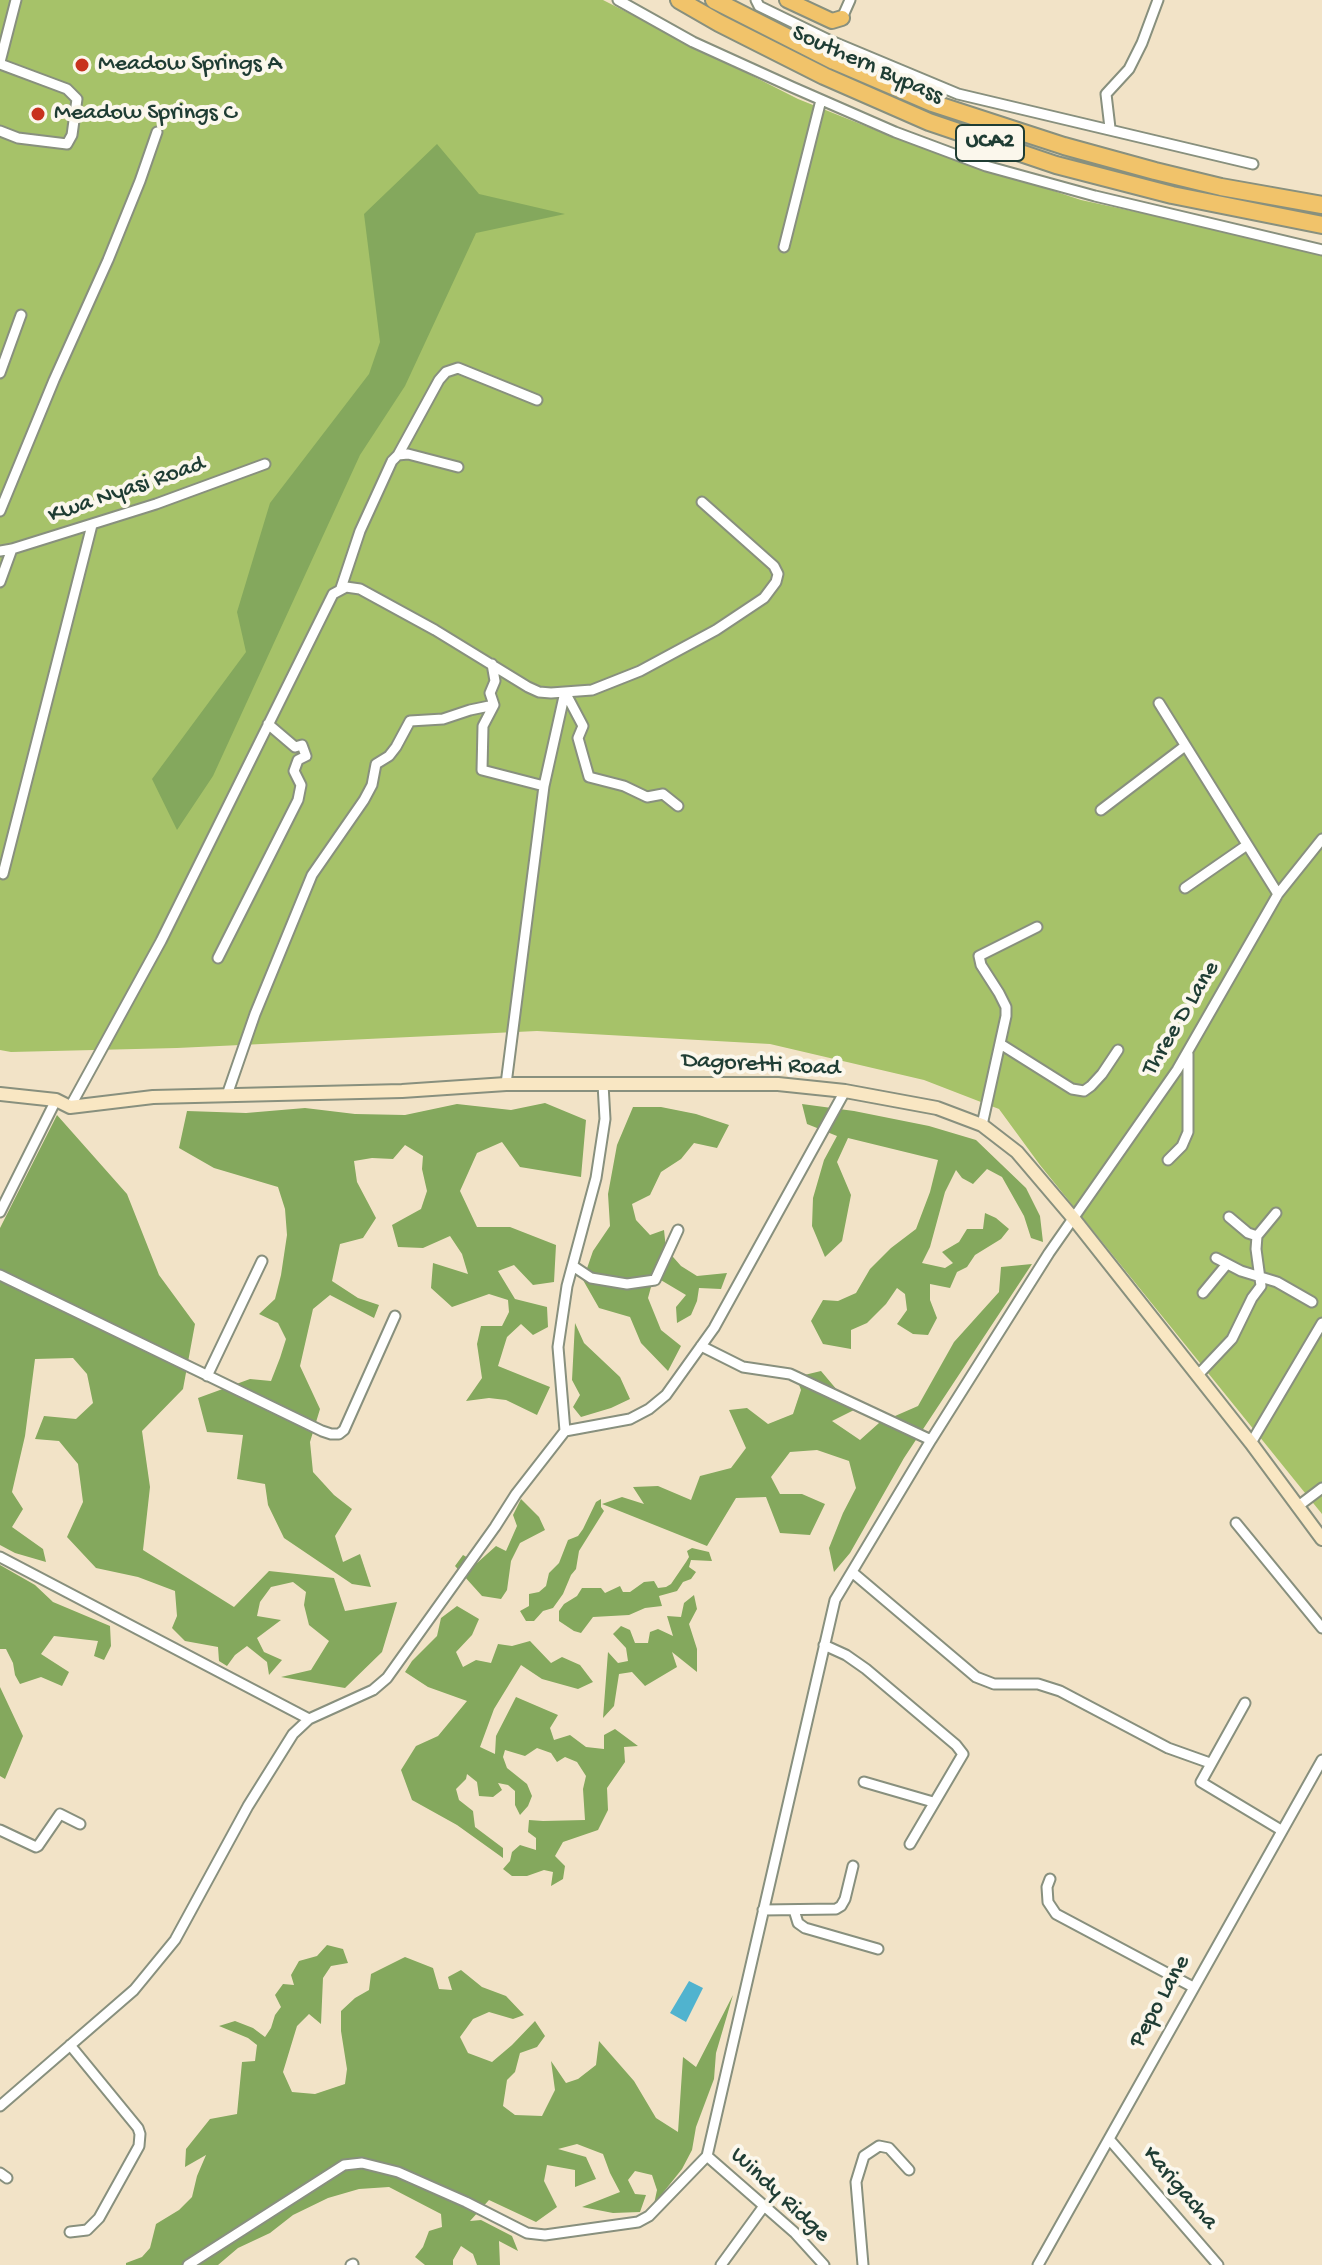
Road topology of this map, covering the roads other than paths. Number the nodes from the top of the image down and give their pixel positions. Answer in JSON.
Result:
{"nodes":[{"id":1,"x":16,"y":0,"type":"edge"},
{"id":2,"x":618,"y":0,"type":"edge"},
{"id":3,"x":679,"y":0,"type":"edge"},
{"id":4,"x":714,"y":0,"type":"edge"},
{"id":5,"x":756,"y":0,"type":"edge"},
{"id":6,"x":787,"y":0,"type":"edge"},
{"id":7,"x":850,"y":0,"type":"edge"},
{"id":8,"x":1158,"y":0,"type":"edge"},
{"id":9,"x":842,"y":18,"type":"joint"},
{"id":10,"x":0,"y":63,"type":"edge"},
{"id":11,"x":821,"y":100,"type":"junction"},
{"id":12,"x":1110,"y":128,"type":"junction"},
{"id":13,"x":0,"y":131,"type":"edge"},
{"id":14,"x":157,"y":132,"type":"dead end"},
{"id":15,"x":1253,"y":164,"type":"dead end"},
{"id":16,"x":1322,"y":205,"type":"edge"},
{"id":17,"x":1322,"y":225,"type":"edge"},
{"id":18,"x":784,"y":247,"type":"dead end"},
{"id":19,"x":1322,"y":250,"type":"edge"},
{"id":20,"x":21,"y":315,"type":"dead end"},
{"id":21,"x":0,"y":373,"type":"edge"},
{"id":22,"x":537,"y":400,"type":"dead end"},
{"id":23,"x":398,"y":455,"type":"junction"},
{"id":24,"x":265,"y":464,"type":"dead end"},
{"id":25,"x":458,"y":467,"type":"dead end"},
{"id":26,"x":702,"y":502,"type":"dead end"},
{"id":27,"x":0,"y":511,"type":"edge"},
{"id":28,"x":92,"y":525,"type":"junction"},
{"id":29,"x":12,"y":549,"type":"junction"},
{"id":30,"x":0,"y":551,"type":"edge"},
{"id":31,"x":0,"y":582,"type":"edge"},
{"id":32,"x":341,"y":588,"type":"junction"},
{"id":33,"x":492,"y":664,"type":"junction"},
{"id":34,"x":565,"y":692,"type":"junction"},
{"id":35,"x":1159,"y":703,"type":"dead end"},
{"id":36,"x":494,"y":705,"type":"junction"},
{"id":37,"x":268,"y":724,"type":"junction"},
{"id":38,"x":1185,"y":746,"type":"junction"},
{"id":39,"x":544,"y":786,"type":"junction"},
{"id":40,"x":678,"y":806,"type":"dead end"},
{"id":41,"x":1101,"y":810,"type":"dead end"},
{"id":42,"x":1322,"y":839,"type":"edge"},
{"id":43,"x":1247,"y":845,"type":"junction"},
{"id":44,"x":3,"y":874,"type":"dead end"},
{"id":45,"x":1185,"y":888,"type":"dead end"},
{"id":46,"x":1278,"y":894,"type":"junction"},
{"id":47,"x":1037,"y":927,"type":"dead end"},
{"id":48,"x":218,"y":958,"type":"dead end"},
{"id":49,"x":1002,"y":1045,"type":"junction"},
{"id":50,"x":1118,"y":1050,"type":"dead end"},
{"id":51,"x":1188,"y":1051,"type":"junction"},
{"id":52,"x":506,"y":1084,"type":"junction"},
{"id":53,"x":603,"y":1084,"type":"junction"},
{"id":54,"x":845,"y":1091,"type":"junction"},
{"id":55,"x":0,"y":1094,"type":"edge"},
{"id":56,"x":227,"y":1095,"type":"junction"},
{"id":57,"x":56,"y":1100,"type":"junction"},
{"id":58,"x":70,"y":1107,"type":"junction"},
{"id":59,"x":982,"y":1125,"type":"junction"},
{"id":60,"x":1168,"y":1160,"type":"dead end"},
{"id":61,"x":0,"y":1212,"type":"edge"},
{"id":62,"x":1276,"y":1213,"type":"dead end"},
{"id":63,"x":1229,"y":1217,"type":"dead end"},
{"id":64,"x":1074,"y":1219,"type":"junction"},
{"id":65,"x":678,"y":1230,"type":"dead end"},
{"id":66,"x":1257,"y":1236,"type":"junction"},
{"id":67,"x":1216,"y":1258,"type":"dead end"},
{"id":68,"x":262,"y":1261,"type":"dead end"},
{"id":69,"x":1227,"y":1264,"type":"junction"},
{"id":70,"x":573,"y":1266,"type":"junction"},
{"id":71,"x":0,"y":1275,"type":"edge"},
{"id":72,"x":1261,"y":1279,"type":"junction"},
{"id":73,"x":1203,"y":1293,"type":"dead end"},
{"id":74,"x":1312,"y":1302,"type":"dead end"},
{"id":75,"x":395,"y":1316,"type":"dead end"},
{"id":76,"x":1322,"y":1323,"type":"edge"},
{"id":77,"x":701,"y":1346,"type":"junction"},
{"id":78,"x":207,"y":1376,"type":"junction"},
{"id":79,"x":1197,"y":1376,"type":"junction"},
{"id":80,"x":565,"y":1431,"type":"junction"},
{"id":81,"x":931,"y":1440,"type":"junction"},
{"id":82,"x":1251,"y":1443,"type":"junction"},
{"id":83,"x":1322,"y":1488,"type":"edge"},
{"id":84,"x":1297,"y":1507,"type":"junction"},
{"id":85,"x":1236,"y":1523,"type":"dead end"},
{"id":86,"x":1322,"y":1539,"type":"edge"},
{"id":87,"x":0,"y":1557,"type":"edge"},
{"id":88,"x":852,"y":1572,"type":"junction"},
{"id":89,"x":1322,"y":1628,"type":"edge"},
{"id":90,"x":824,"y":1645,"type":"junction"},
{"id":91,"x":1245,"y":1703,"type":"dead end"},
{"id":92,"x":309,"y":1719,"type":"junction"},
{"id":93,"x":1322,"y":1760,"type":"edge"},
{"id":94,"x":1210,"y":1763,"type":"junction"},
{"id":95,"x":864,"y":1782,"type":"dead end"},
{"id":96,"x":933,"y":1802,"type":"junction"},
{"id":97,"x":80,"y":1824,"type":"dead end"},
{"id":98,"x":0,"y":1830,"type":"edge"},
{"id":99,"x":1281,"y":1830,"type":"junction"},
{"id":100,"x":910,"y":1844,"type":"dead end"},
{"id":101,"x":853,"y":1866,"type":"dead end"},
{"id":102,"x":1050,"y":1879,"type":"dead end"},
{"id":103,"x":763,"y":1910,"type":"junction"},
{"id":104,"x":794,"y":1910,"type":"junction"},
{"id":105,"x":878,"y":1949,"type":"dead end"},
{"id":106,"x":1193,"y":1987,"type":"junction"},
{"id":107,"x":70,"y":2045,"type":"junction"},
{"id":108,"x":0,"y":2106,"type":"edge"},
{"id":109,"x":1109,"y":2139,"type":"junction"},
{"id":110,"x":707,"y":2156,"type":"junction"},
{"id":111,"x":909,"y":2170,"type":"dead end"},
{"id":112,"x":764,"y":2206,"type":"junction"},
{"id":113,"x":70,"y":2232,"type":"dead end"},
{"id":114,"x":188,"y":2265,"type":"edge"},
{"id":115,"x":721,"y":2265,"type":"edge"},
{"id":116,"x":824,"y":2265,"type":"edge"},
{"id":117,"x":863,"y":2265,"type":"edge"},
{"id":118,"x":1038,"y":2265,"type":"edge"},
{"id":119,"x":1218,"y":2265,"type":"edge"}],
"edges":[{"from":1,"to":10,"type":"street"},
{"from":2,"to":11,"type":"street"},
{"from":3,"to":17,"type":"highway","name":"Southern Bypass","number":"UCA2"},
{"from":4,"to":16,"type":"highway","name":"Southern Bypass","number":"UCA2"},
{"from":5,"to":12,"type":"street"},
{"from":6,"to":9,"type":"main road"},
{"from":7,"to":9,"type":"street"},
{"from":8,"to":12,"type":"street"},
{"from":10,"to":13,"type":"street"},
{"from":11,"to":18,"type":"street"},
{"from":11,"to":19,"type":"street"},
{"from":12,"to":15,"type":"street"},
{"from":14,"to":27,"type":"street"},
{"from":20,"to":21,"type":"street"},
{"from":22,"to":23,"type":"street"},
{"from":23,"to":25,"type":"street"},
{"from":23,"to":32,"type":"street"},
{"from":24,"to":28,"type":"street","name":"Kwa Nyasi Road"},
{"from":26,"to":34,"type":"street"},
{"from":28,"to":29,"type":"street","name":"Kwa Nyasi Road"},
{"from":28,"to":44,"type":"street"},
{"from":29,"to":30,"type":"street","name":"Kwa Nyasi Road"},
{"from":29,"to":31,"type":"street"},
{"from":32,"to":33,"type":"street"},
{"from":32,"to":37,"type":"street"},
{"from":33,"to":34,"type":"street"},
{"from":33,"to":36,"type":"street"},
{"from":34,"to":39,"type":"street"},
{"from":34,"to":40,"type":"street"},
{"from":35,"to":38,"type":"street"},
{"from":36,"to":39,"type":"street"},
{"from":36,"to":56,"type":"street"},
{"from":37,"to":48,"type":"street"},
{"from":37,"to":58,"type":"street"},
{"from":38,"to":41,"type":"street"},
{"from":38,"to":43,"type":"street"},
{"from":39,"to":52,"type":"street"},
{"from":42,"to":46,"type":"street","name":"Three D Lane"},
{"from":43,"to":45,"type":"street"},
{"from":43,"to":46,"type":"street"},
{"from":46,"to":51,"type":"street","name":"Three D Lane"},
{"from":47,"to":49,"type":"street"},
{"from":49,"to":50,"type":"street"},
{"from":49,"to":59,"type":"street"},
{"from":51,"to":60,"type":"street"},
{"from":51,"to":64,"type":"street","name":"Three D Lane"},
{"from":52,"to":53,"type":"main road","name":"Dagoretti Road"},
{"from":52,"to":56,"type":"main road","name":"Dagoretti Road"},
{"from":53,"to":54,"type":"main road","name":"Dagoretti Road"},
{"from":53,"to":70,"type":"street"},
{"from":54,"to":59,"type":"main road","name":"Dagoretti Road"},
{"from":54,"to":77,"type":"street"},
{"from":55,"to":57,"type":"main road"},
{"from":56,"to":58,"type":"main road","name":"Dagoretti Road"},
{"from":57,"to":58,"type":"main road"},
{"from":57,"to":61,"type":"street"},
{"from":59,"to":64,"type":"main road","name":"Dagoretti Road"},
{"from":62,"to":66,"type":"street"},
{"from":63,"to":66,"type":"street"},
{"from":64,"to":79,"type":"main road","name":"Dagoretti Road"},
{"from":64,"to":81,"type":"street","name":"Three D Lane"},
{"from":65,"to":70,"type":"street"},
{"from":66,"to":72,"type":"street"},
{"from":67,"to":69,"type":"street"},
{"from":68,"to":78,"type":"street"},
{"from":69,"to":72,"type":"street"},
{"from":69,"to":73,"type":"street"},
{"from":70,"to":80,"type":"street"},
{"from":71,"to":78,"type":"street"},
{"from":72,"to":74,"type":"street"},
{"from":72,"to":79,"type":"street"},
{"from":75,"to":78,"type":"street"},
{"from":76,"to":82,"type":"street"},
{"from":77,"to":80,"type":"street"},
{"from":77,"to":81,"type":"street"},
{"from":79,"to":82,"type":"main road","name":"Dagoretti Road"},
{"from":80,"to":92,"type":"street"},
{"from":81,"to":88,"type":"street","name":"Three D Lane"},
{"from":82,"to":84,"type":"main road","name":"Dagoretti Road"},
{"from":83,"to":84,"type":"street"},
{"from":84,"to":86,"type":"main road","name":"Dagoretti Road"},
{"from":85,"to":89,"type":"street"},
{"from":87,"to":92,"type":"street"},
{"from":88,"to":90,"type":"street","name":"Three D Lane"},
{"from":88,"to":94,"type":"street"},
{"from":90,"to":96,"type":"street"},
{"from":90,"to":103,"type":"street","name":"Three D Lane"},
{"from":91,"to":94,"type":"street"},
{"from":92,"to":107,"type":"street"},
{"from":93,"to":99,"type":"street","name":"Pepo Lane"},
{"from":94,"to":99,"type":"street"},
{"from":95,"to":96,"type":"street"},
{"from":96,"to":100,"type":"street"},
{"from":97,"to":98,"type":"street"},
{"from":99,"to":106,"type":"street","name":"Pepo Lane"},
{"from":101,"to":104,"type":"street"},
{"from":102,"to":106,"type":"street"},
{"from":103,"to":104,"type":"street"},
{"from":103,"to":110,"type":"street","name":"Three D Lane"},
{"from":104,"to":105,"type":"street"},
{"from":106,"to":109,"type":"street","name":"Pepo Lane"},
{"from":107,"to":108,"type":"street"},
{"from":107,"to":113,"type":"street"},
{"from":109,"to":118,"type":"street","name":"Pepo Lane"},
{"from":109,"to":119,"type":"street","name":"Karigacha"},
{"from":110,"to":112,"type":"street","name":"Windy Ridge"},
{"from":110,"to":114,"type":"street"},
{"from":111,"to":117,"type":"street"},
{"from":112,"to":115,"type":"street"},
{"from":112,"to":116,"type":"street","name":"Windy Ridge"}]}
